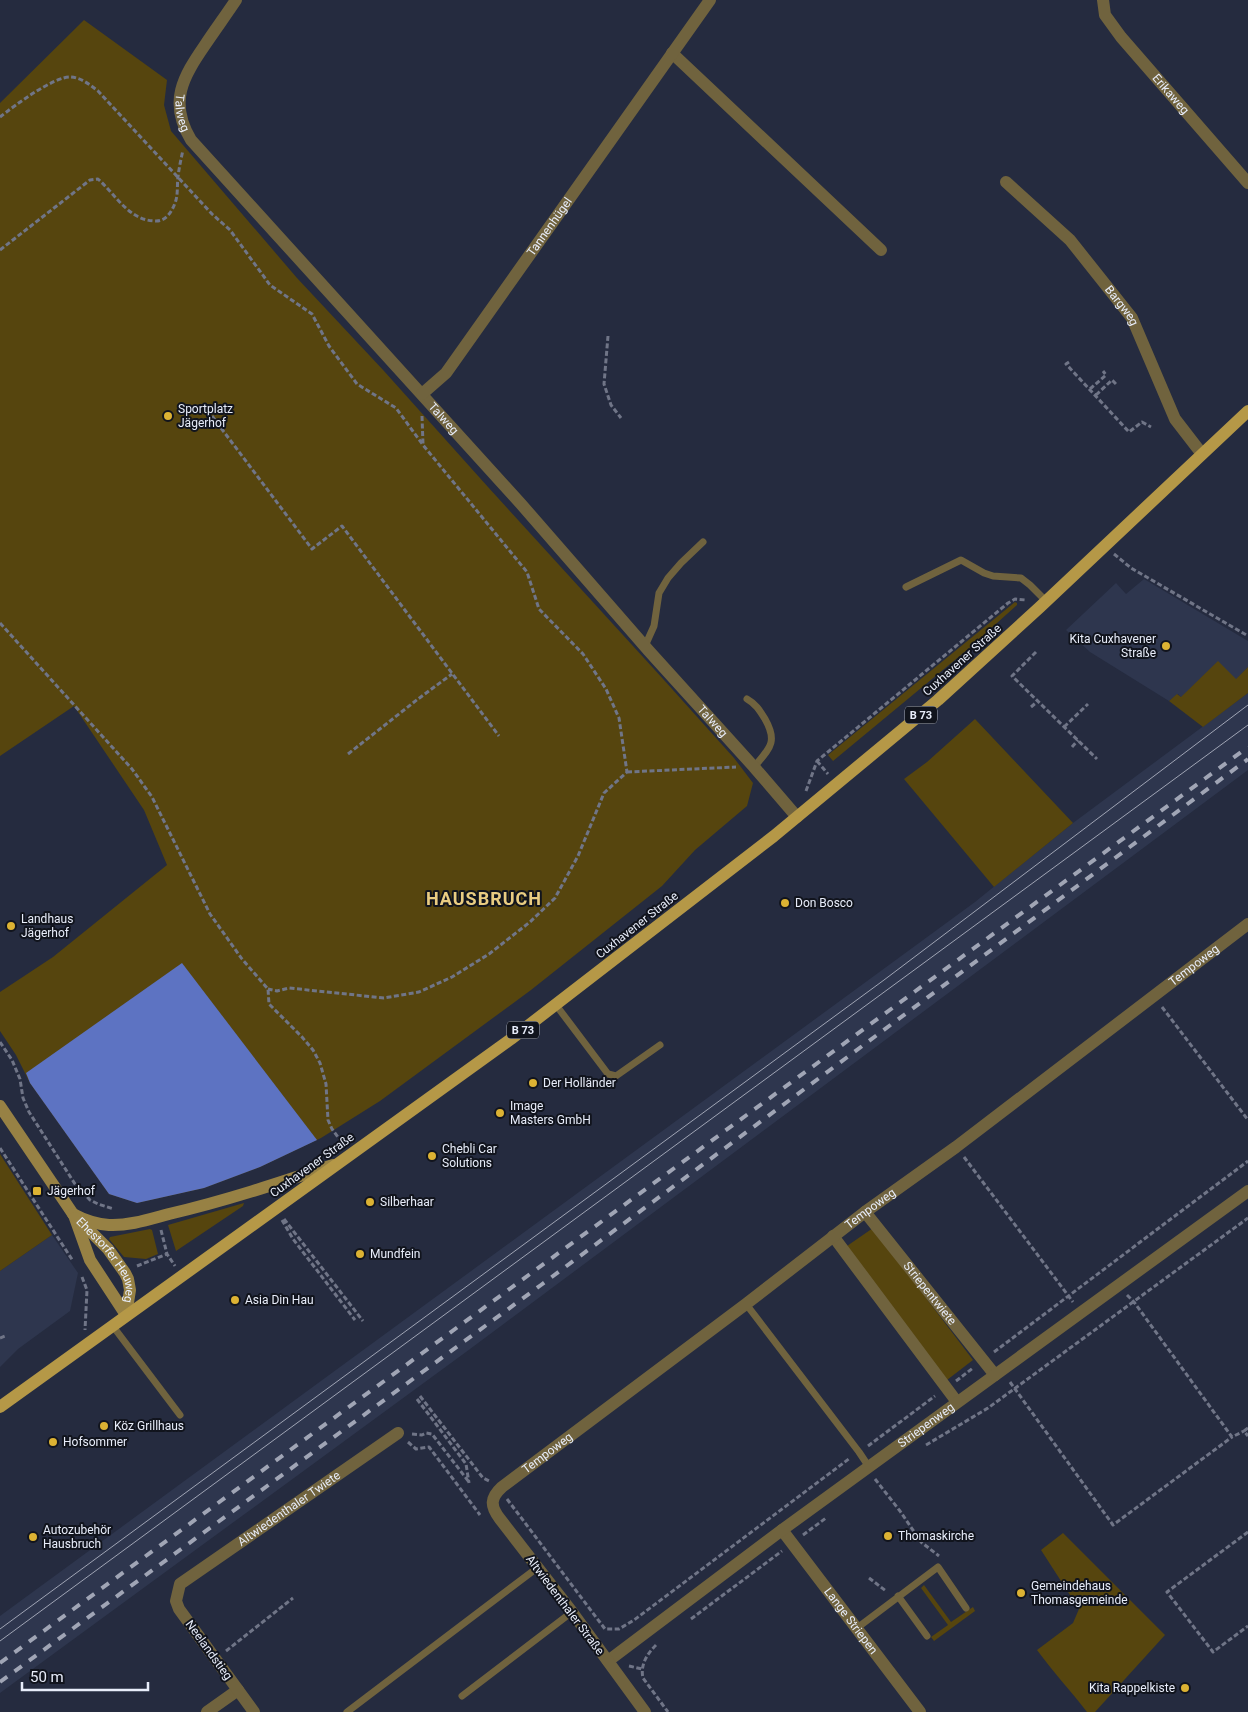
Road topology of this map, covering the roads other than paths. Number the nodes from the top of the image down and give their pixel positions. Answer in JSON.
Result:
{"nodes":[{"id":1,"x":236,"y":0,"type":"edge"},
{"id":2,"x":710,"y":0,"type":"edge"},
{"id":3,"x":1103,"y":0,"type":"edge"},
{"id":4,"x":672,"y":54,"type":"junction"},
{"id":5,"x":1006,"y":182,"type":"dead end"},
{"id":6,"x":1248,"y":183,"type":"edge"},
{"id":7,"x":881,"y":250,"type":"dead end"},
{"id":8,"x":422,"y":394,"type":"junction"},
{"id":9,"x":1248,"y":410,"type":"edge"},
{"id":10,"x":1202,"y":454,"type":"junction"},
{"id":11,"x":702,"y":542,"type":"dead end"},
{"id":12,"x":906,"y":587,"type":"dead end"},
{"id":13,"x":1046,"y":602,"type":"junction"},
{"id":14,"x":645,"y":646,"type":"junction"},
{"id":15,"x":747,"y":699,"type":"dead end"},
{"id":16,"x":754,"y":766,"type":"junction"},
{"id":17,"x":797,"y":817,"type":"junction"},
{"id":18,"x":1248,"y":924,"type":"edge"},
{"id":19,"x":556,"y":1005,"type":"junction"},
{"id":20,"x":660,"y":1045,"type":"dead end"},
{"id":21,"x":0,"y":1106,"type":"edge"},
{"id":22,"x":338,"y":1164,"type":"junction"},
{"id":23,"x":1248,"y":1191,"type":"edge"},
{"id":24,"x":865,"y":1212,"type":"junction"},
{"id":25,"x":73,"y":1214,"type":"junction"},
{"id":26,"x":833,"y":1236,"type":"junction"},
{"id":27,"x":746,"y":1304,"type":"junction"},
{"id":28,"x":126,"y":1315,"type":"junction"},
{"id":29,"x":112,"y":1326,"type":"junction"},
{"id":30,"x":998,"y":1373,"type":"junction"},
{"id":31,"x":957,"y":1402,"type":"junction"},
{"id":32,"x":0,"y":1407,"type":"edge"},
{"id":33,"x":180,"y":1415,"type":"dead end"},
{"id":34,"x":398,"y":1433,"type":"road end"},
{"id":35,"x":869,"y":1467,"type":"junction"},
{"id":36,"x":500,"y":1494,"type":"joint"},
{"id":37,"x":782,"y":1530,"type":"junction"},
{"id":38,"x":536,"y":1568,"type":"junction"},
{"id":39,"x":180,"y":1584,"type":"joint"},
{"id":40,"x":898,"y":1596,"type":"junction"},
{"id":41,"x":966,"y":1608,"type":"dead end"},
{"id":42,"x":572,"y":1612,"type":"junction"},
{"id":43,"x":857,"y":1628,"type":"junction"},
{"id":44,"x":928,"y":1636,"type":"dead end"},
{"id":45,"x":608,"y":1661,"type":"junction"},
{"id":46,"x":238,"y":1690,"type":"junction"},
{"id":47,"x":462,"y":1696,"type":"dead end"},
{"id":48,"x":208,"y":1712,"type":"edge"},
{"id":49,"x":254,"y":1712,"type":"edge"},
{"id":50,"x":347,"y":1712,"type":"edge"},
{"id":51,"x":645,"y":1712,"type":"edge"},
{"id":52,"x":920,"y":1712,"type":"edge"}],
"edges":[{"from":1,"to":8,"type":"street","name":"Talweg"},
{"from":2,"to":4,"type":"street","name":"Tannenhügel"},
{"from":3,"to":6,"type":"street","name":"Erikaweg"},
{"from":4,"to":7,"type":"street"},
{"from":4,"to":8,"type":"street","name":"Tannenhügel"},
{"from":5,"to":10,"type":"street","name":"Bargweg"},
{"from":8,"to":14,"type":"street","name":"Talweg"},
{"from":9,"to":10,"type":"main road","name":"Cuxhavener Straße","number":"B 73"},
{"from":10,"to":13,"type":"main road","name":"Cuxhavener Straße","number":"B 73"},
{"from":11,"to":14,"type":"lane"},
{"from":12,"to":13,"type":"lane"},
{"from":13,"to":17,"type":"main road","name":"Cuxhavener Straße","number":"B 73"},
{"from":14,"to":16,"type":"street","name":"Talweg"},
{"from":15,"to":16,"type":"lane"},
{"from":16,"to":17,"type":"street","name":"Talweg"},
{"from":17,"to":19,"type":"main road","name":"Cuxhavener Straße","number":"B 73"},
{"from":18,"to":24,"type":"street","name":"Tempoweg"},
{"from":19,"to":20,"type":"lane"},
{"from":19,"to":22,"type":"main road","name":"Cuxhavener Straße","number":"B 73"},
{"from":21,"to":25,"type":"main road","name":"Ehestorfer Heuweg"},
{"from":22,"to":25,"type":"main road"},
{"from":22,"to":28,"type":"main road","name":"Cuxhavener Straße","number":"B 73"},
{"from":23,"to":30,"type":"street","name":"Striepenweg"},
{"from":24,"to":26,"type":"street","name":"Tempoweg"},
{"from":24,"to":30,"type":"street","name":"Striepentwiete"},
{"from":25,"to":28,"type":"main road","name":"Ehestorfer Heuweg"},
{"from":25,"to":28,"type":"main road","name":"Ehestorfer Heuweg"},
{"from":26,"to":27,"type":"street","name":"Tempoweg"},
{"from":26,"to":31,"type":"street"},
{"from":27,"to":35,"type":"lane"},
{"from":27,"to":36,"type":"street","name":"Tempoweg"},
{"from":28,"to":29,"type":"main road","name":"Cuxhavener Straße","number":"B 73"},
{"from":29,"to":32,"type":"main road","name":"Cuxhavener Straße","number":"B 73"},
{"from":29,"to":33,"type":"lane"},
{"from":30,"to":31,"type":"street","name":"Striepenweg"},
{"from":31,"to":35,"type":"street","name":"Striepenweg"},
{"from":34,"to":39,"type":"street","name":"Altwiedenthaler Twiete"},
{"from":35,"to":37,"type":"street","name":"Striepenweg"},
{"from":36,"to":38,"type":"street","name":"Altwiedenthaler Straße"},
{"from":37,"to":43,"type":"street","name":"Lange Striepen"},
{"from":37,"to":45,"type":"street","name":"Striepenweg"},
{"from":38,"to":42,"type":"street","name":"Altwiedenthaler Straße"},
{"from":38,"to":50,"type":"lane"},
{"from":39,"to":46,"type":"street","name":"Neelandstieg"},
{"from":40,"to":41,"type":"lane"},
{"from":40,"to":43,"type":"lane"},
{"from":40,"to":44,"type":"lane"},
{"from":42,"to":45,"type":"street","name":"Altwiedenthaler Straße"},
{"from":42,"to":47,"type":"lane"},
{"from":43,"to":52,"type":"street","name":"Lange Striepen"},
{"from":45,"to":51,"type":"street","name":"Altwiedenthaler Straße"},
{"from":46,"to":48,"type":"street"},
{"from":46,"to":49,"type":"street","name":"Neelandstieg"}]}
